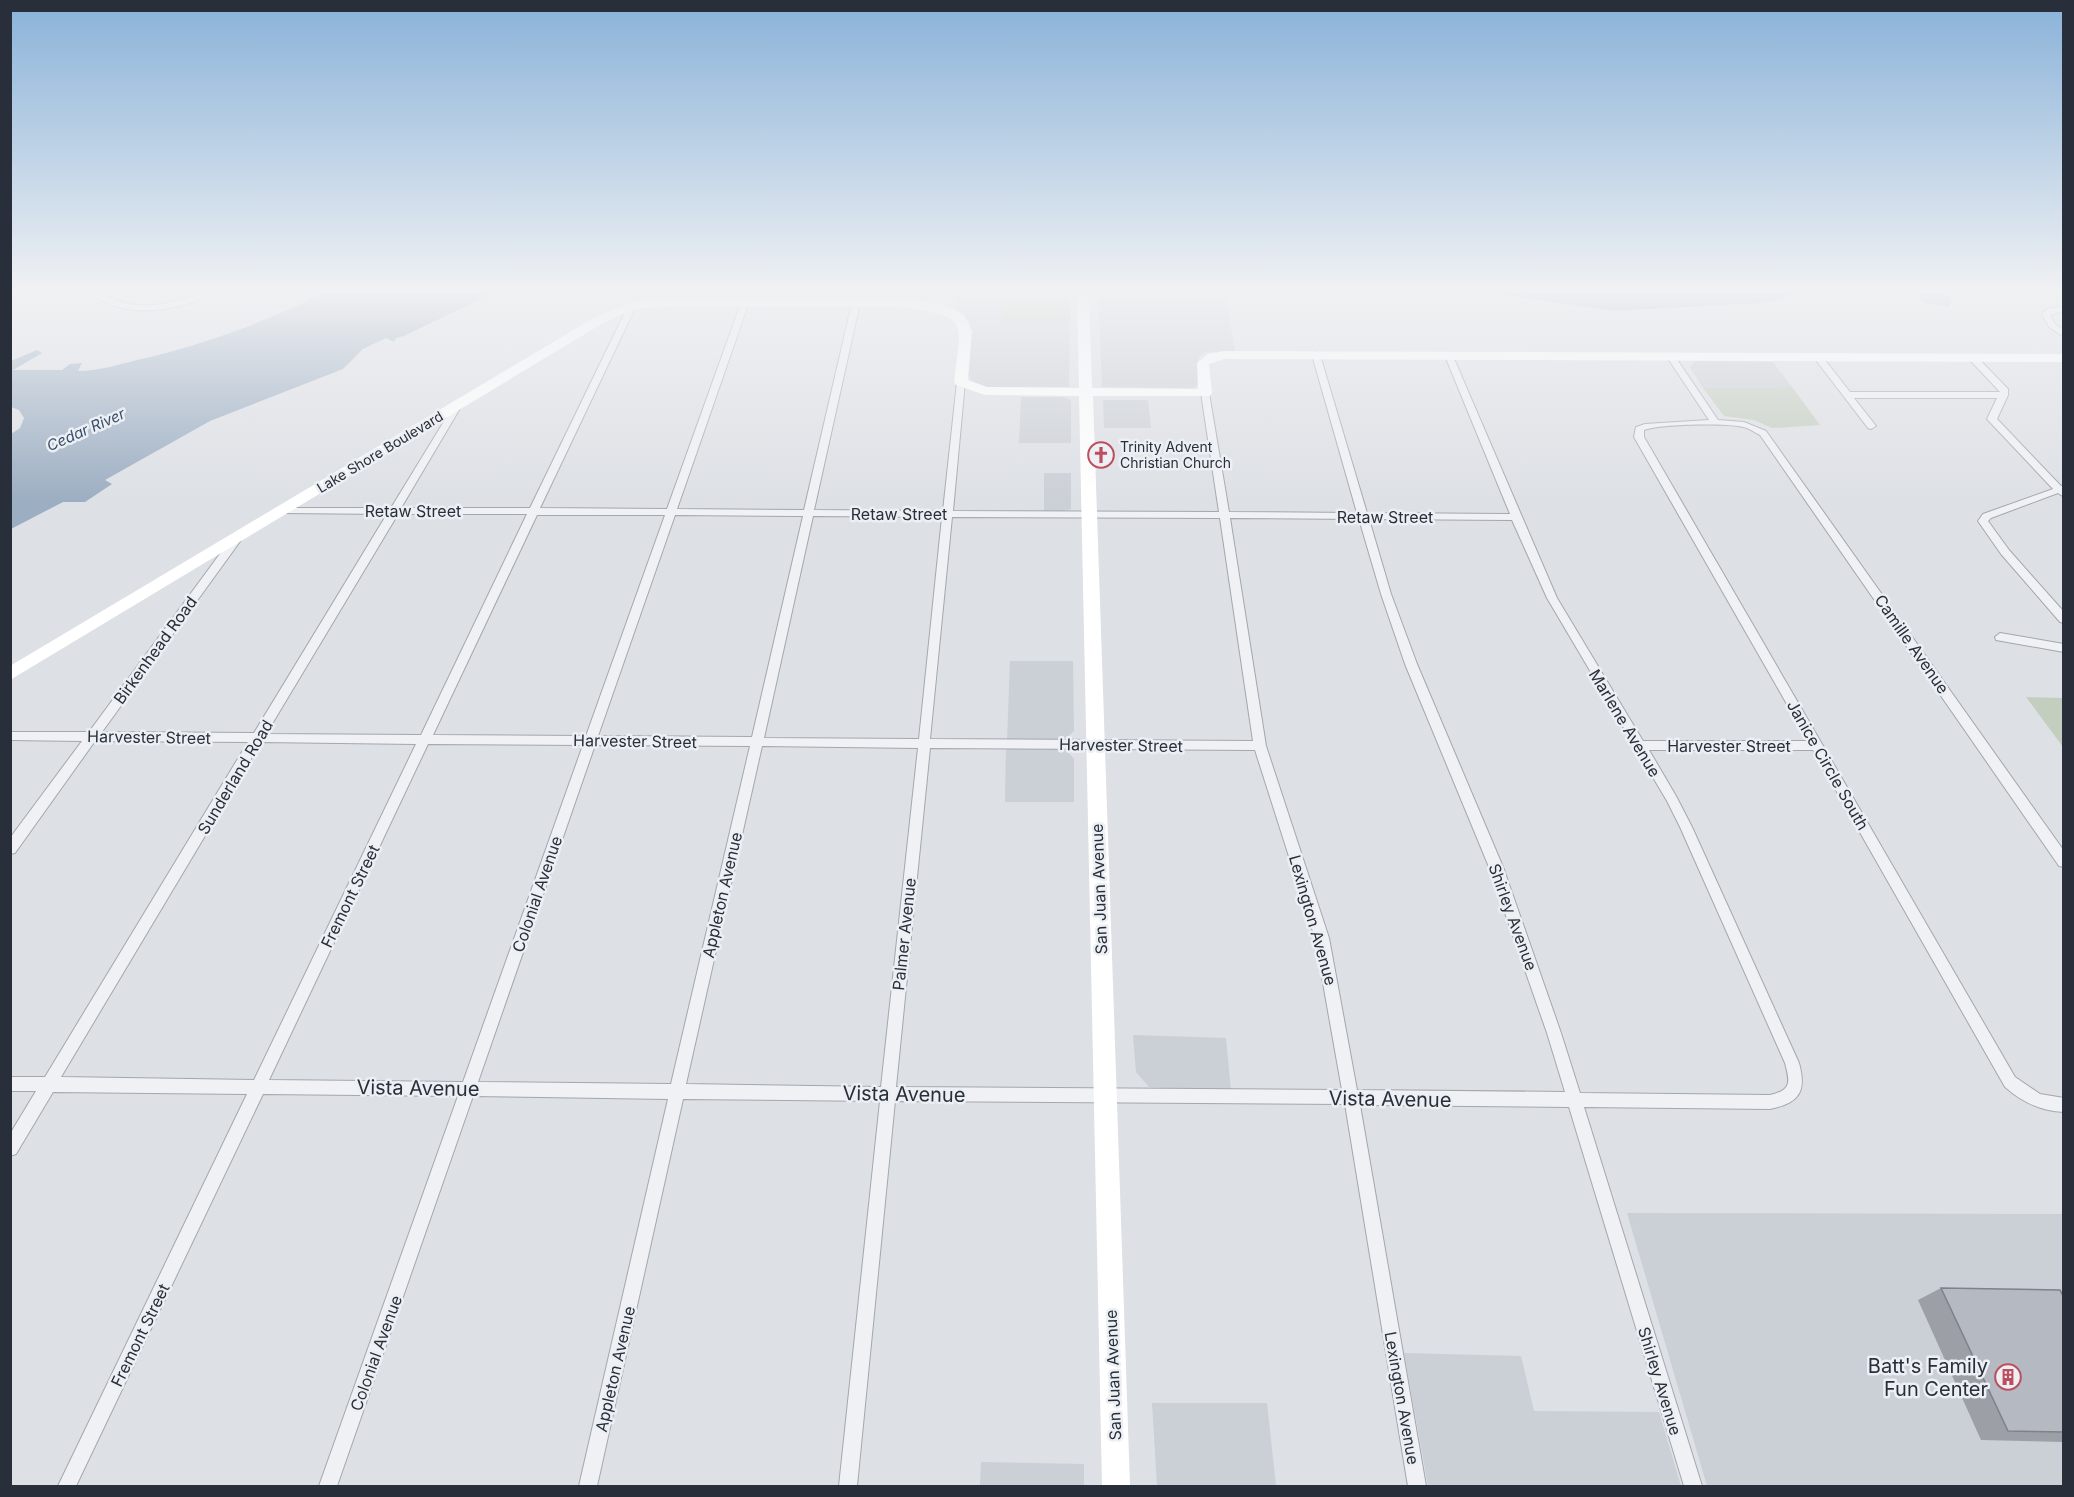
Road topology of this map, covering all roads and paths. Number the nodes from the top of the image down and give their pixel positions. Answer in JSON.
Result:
{"nodes":[{"id":1,"x":530,"y":362,"type":"edge"},
{"id":2,"x":605,"y":362,"type":"edge"},
{"id":3,"x":724,"y":362,"type":"edge"},
{"id":4,"x":843,"y":362,"type":"edge"},
{"id":5,"x":963,"y":362,"type":"edge"},
{"id":6,"x":1085,"y":362,"type":"edge"},
{"id":7,"x":1206,"y":362,"type":"edge"},
{"id":8,"x":1318,"y":362,"type":"edge"},
{"id":9,"x":1451,"y":362,"type":"edge"},
{"id":10,"x":1674,"y":362,"type":"edge"},
{"id":11,"x":1822,"y":362,"type":"edge"},
{"id":12,"x":1977,"y":362,"type":"edge"},
{"id":13,"x":961,"y":382,"type":"junction"},
{"id":14,"x":1086,"y":393,"type":"junction"},
{"id":15,"x":1205,"y":393,"type":"junction"},
{"id":16,"x":1848,"y":395,"type":"junction"},
{"id":17,"x":2004,"y":395,"type":"junction"},
{"id":18,"x":458,"y":405,"type":"junction"},
{"id":19,"x":1715,"y":423,"type":"junction"},
{"id":20,"x":1871,"y":426,"type":"dead end"},
{"id":21,"x":2062,"y":491,"type":"edge"},
{"id":22,"x":283,"y":510,"type":"junction"},
{"id":23,"x":396,"y":511,"type":"junction"},
{"id":24,"x":533,"y":512,"type":"junction"},
{"id":25,"x":671,"y":513,"type":"junction"},
{"id":26,"x":808,"y":514,"type":"junction"},
{"id":27,"x":947,"y":514,"type":"junction"},
{"id":28,"x":1089,"y":515,"type":"junction"},
{"id":29,"x":1225,"y":516,"type":"junction"},
{"id":30,"x":1363,"y":517,"type":"junction"},
{"id":31,"x":1516,"y":518,"type":"junction"},
{"id":32,"x":237,"y":538,"type":"junction"},
{"id":33,"x":2064,"y":619,"type":"edge"},
{"id":34,"x":2000,"y":637,"type":"dead end"},
{"id":35,"x":2064,"y":648,"type":"edge"},
{"id":36,"x":10,"y":674,"type":"edge"},
{"id":37,"x":10,"y":736,"type":"edge"},
{"id":38,"x":92,"y":737,"type":"junction"},
{"id":39,"x":258,"y":738,"type":"junction"},
{"id":40,"x":425,"y":739,"type":"junction"},
{"id":41,"x":590,"y":741,"type":"junction"},
{"id":42,"x":757,"y":742,"type":"junction"},
{"id":43,"x":924,"y":743,"type":"junction"},
{"id":44,"x":1095,"y":745,"type":"junction"},
{"id":45,"x":1260,"y":746,"type":"junction"},
{"id":46,"x":1640,"y":746,"type":"junction"},
{"id":47,"x":1817,"y":746,"type":"junction"},
{"id":48,"x":10,"y":849,"type":"edge"},
{"id":49,"x":2064,"y":861,"type":"edge"},
{"id":50,"x":10,"y":1084,"type":"edge"},
{"id":51,"x":50,"y":1084,"type":"junction"},
{"id":52,"x":258,"y":1086,"type":"junction"},
{"id":53,"x":469,"y":1089,"type":"junction"},
{"id":54,"x":678,"y":1090,"type":"junction"},
{"id":55,"x":1794,"y":1092,"type":"joint"},
{"id":56,"x":888,"y":1094,"type":"junction"},
{"id":57,"x":1105,"y":1096,"type":"junction"},
{"id":58,"x":1351,"y":1099,"type":"junction"},
{"id":59,"x":1576,"y":1100,"type":"junction"},
{"id":60,"x":2064,"y":1106,"type":"edge"},
{"id":61,"x":10,"y":1149,"type":"edge"},
{"id":62,"x":67,"y":1486,"type":"edge"},
{"id":63,"x":328,"y":1486,"type":"edge"},
{"id":64,"x":588,"y":1486,"type":"edge"},
{"id":65,"x":848,"y":1486,"type":"edge"},
{"id":66,"x":1116,"y":1486,"type":"edge"},
{"id":67,"x":1416,"y":1486,"type":"edge"},
{"id":68,"x":1693,"y":1486,"type":"edge"}],
"edges":[{"from":1,"to":18,"type":"street","name":"Lake Shore Boulevard"},
{"from":2,"to":24,"type":"street","name":"Fremont Street"},
{"from":3,"to":25,"type":"street","name":"Colonial Avenue"},
{"from":4,"to":26,"type":"street","name":"Appleton Avenue"},
{"from":5,"to":13,"type":"street","name":"Lake Shore Boulevard"},
{"from":6,"to":14,"type":"street","name":"San Juan Avenue"},
{"from":7,"to":15,"type":"street","name":"Lexington Avenue"},
{"from":8,"to":30,"type":"street","name":"Shirley Avenue"},
{"from":9,"to":31,"type":"street","name":"Marlene Avenue"},
{"from":10,"to":19,"type":"street"},
{"from":11,"to":16,"type":"street"},
{"from":12,"to":17,"type":"street"},
{"from":13,"to":14,"type":"street"},
{"from":13,"to":27,"type":"street","name":"Palmer Avenue"},
{"from":14,"to":15,"type":"street"},
{"from":14,"to":28,"type":"street","name":"San Juan Avenue"},
{"from":15,"to":29,"type":"street","name":"Lexington Avenue"},
{"from":16,"to":17,"type":"street"},
{"from":16,"to":20,"type":"street"},
{"from":17,"to":21,"type":"street"},
{"from":18,"to":22,"type":"street","name":"Lake Shore Boulevard"},
{"from":18,"to":23,"type":"street","name":"Sunderland Road"},
{"from":19,"to":47,"type":"street","name":"Janice Circle South"},
{"from":19,"to":49,"type":"street","name":"Camille Avenue"},
{"from":21,"to":33,"type":"street"},
{"from":22,"to":23,"type":"street","name":"Retaw Street"},
{"from":22,"to":32,"type":"street","name":"Lake Shore Boulevard"},
{"from":23,"to":24,"type":"street","name":"Retaw Street"},
{"from":23,"to":39,"type":"street","name":"Sunderland Road"},
{"from":24,"to":25,"type":"street","name":"Retaw Street"},
{"from":24,"to":40,"type":"street","name":"Fremont Street"},
{"from":25,"to":26,"type":"street","name":"Retaw Street"},
{"from":25,"to":41,"type":"street","name":"Colonial Avenue"},
{"from":26,"to":27,"type":"street","name":"Retaw Street"},
{"from":26,"to":42,"type":"street","name":"Appleton Avenue"},
{"from":27,"to":28,"type":"street","name":"Retaw Street"},
{"from":27,"to":43,"type":"street","name":"Palmer Avenue"},
{"from":28,"to":29,"type":"street","name":"Retaw Street"},
{"from":28,"to":44,"type":"street","name":"San Juan Avenue"},
{"from":29,"to":30,"type":"street","name":"Retaw Street"},
{"from":29,"to":45,"type":"street","name":"Lexington Avenue"},
{"from":30,"to":31,"type":"street","name":"Retaw Street"},
{"from":30,"to":59,"type":"street","name":"Shirley Avenue"},
{"from":31,"to":46,"type":"street","name":"Marlene Avenue"},
{"from":32,"to":36,"type":"street","name":"Lake Shore Boulevard"},
{"from":32,"to":38,"type":"street","name":"Birkenhead Road"},
{"from":34,"to":35,"type":"street"},
{"from":37,"to":38,"type":"street","name":"Harvester Street"},
{"from":38,"to":39,"type":"street","name":"Harvester Street"},
{"from":38,"to":48,"type":"street","name":"Birkenhead Road"},
{"from":39,"to":40,"type":"street","name":"Harvester Street"},
{"from":39,"to":51,"type":"street","name":"Sunderland Road"},
{"from":40,"to":41,"type":"street","name":"Harvester Street"},
{"from":40,"to":52,"type":"street","name":"Fremont Street"},
{"from":41,"to":42,"type":"street","name":"Harvester Street"},
{"from":41,"to":53,"type":"street","name":"Colonial Avenue"},
{"from":42,"to":43,"type":"street","name":"Harvester Street"},
{"from":42,"to":54,"type":"street","name":"Appleton Avenue"},
{"from":43,"to":44,"type":"street","name":"Harvester Street"},
{"from":43,"to":56,"type":"street","name":"Palmer Avenue"},
{"from":44,"to":45,"type":"street","name":"Harvester Street"},
{"from":44,"to":57,"type":"street","name":"San Juan Avenue"},
{"from":45,"to":58,"type":"street","name":"Lexington Avenue"},
{"from":46,"to":47,"type":"street","name":"Harvester Street"},
{"from":46,"to":55,"type":"street","name":"Marlene Avenue"},
{"from":47,"to":60,"type":"street","name":"Janice Circle South"},
{"from":50,"to":51,"type":"street","name":"Vista Avenue"},
{"from":51,"to":52,"type":"street","name":"Vista Avenue"},
{"from":51,"to":61,"type":"street","name":"Sunderland Road"},
{"from":52,"to":53,"type":"street","name":"Vista Avenue"},
{"from":52,"to":62,"type":"street","name":"Fremont Street"},
{"from":53,"to":54,"type":"street","name":"Vista Avenue"},
{"from":53,"to":63,"type":"street","name":"Colonial Avenue"},
{"from":54,"to":56,"type":"street","name":"Vista Avenue"},
{"from":54,"to":64,"type":"street","name":"Appleton Avenue"},
{"from":55,"to":59,"type":"street","name":"Vista Avenue"},
{"from":56,"to":57,"type":"street","name":"Vista Avenue"},
{"from":56,"to":65,"type":"street","name":"Palmer Avenue"},
{"from":57,"to":58,"type":"street","name":"Vista Avenue"},
{"from":57,"to":66,"type":"street","name":"San Juan Avenue"},
{"from":58,"to":59,"type":"street","name":"Vista Avenue"},
{"from":58,"to":67,"type":"street","name":"Lexington Avenue"},
{"from":59,"to":68,"type":"street","name":"Shirley Avenue"}]}
